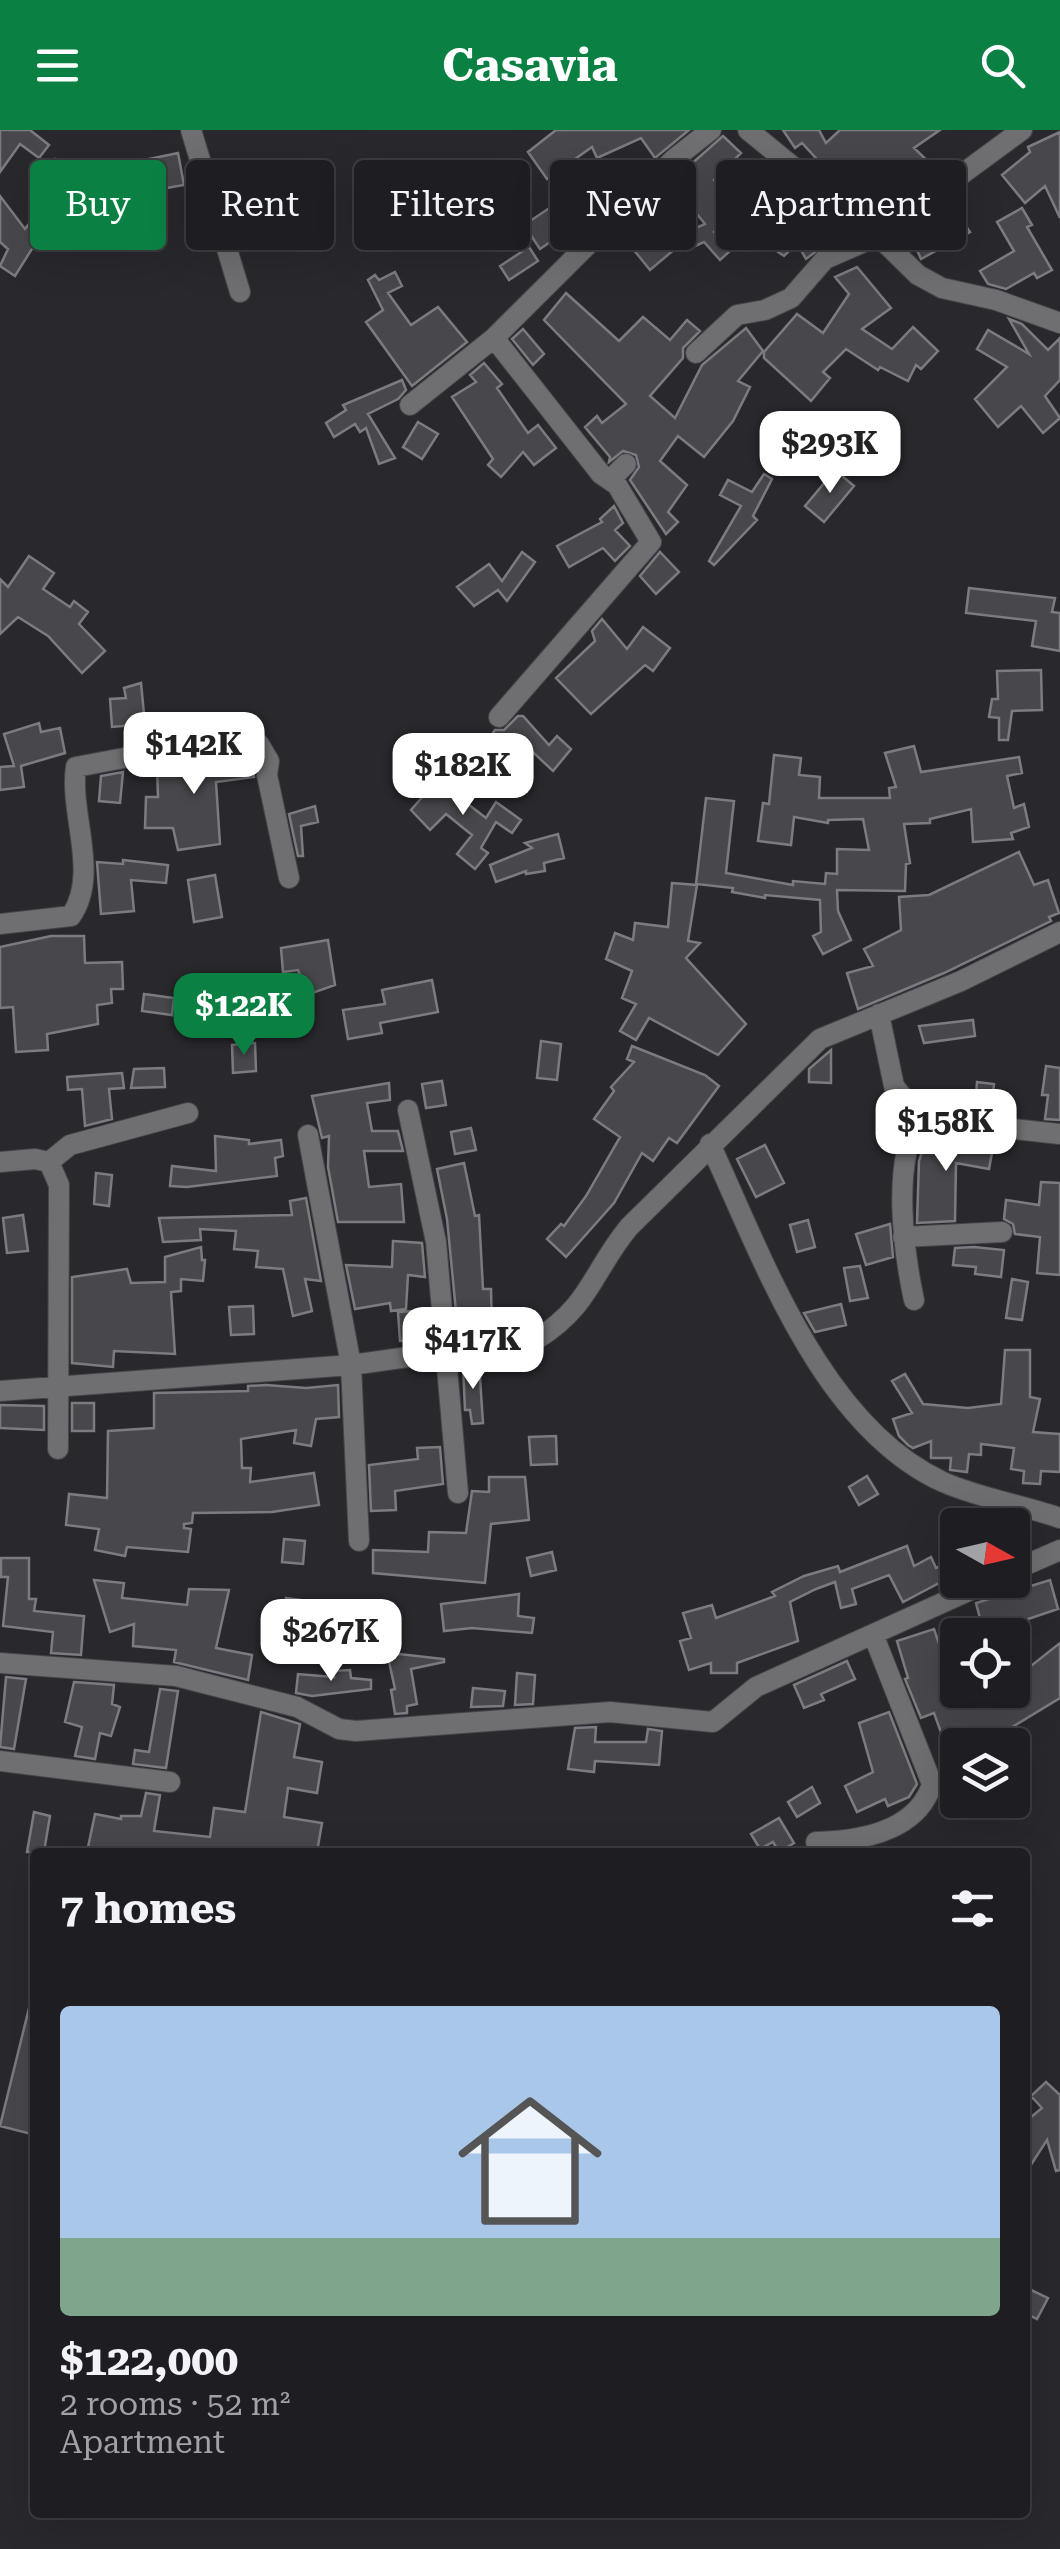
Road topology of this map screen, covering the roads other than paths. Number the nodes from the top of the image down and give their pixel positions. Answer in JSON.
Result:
{"nodes":[{"id":1,"x":191,"y":130,"type":"edge"},
{"id":2,"x":711,"y":130,"type":"edge"},
{"id":3,"x":748,"y":130,"type":"edge"},
{"id":4,"x":1022,"y":130,"type":"edge"},
{"id":5,"x":785,"y":160,"type":"edge"},
{"id":6,"x":966,"y":171,"type":"edge"},
{"id":7,"x":846,"y":250,"type":"edge"},
{"id":8,"x":892,"y":250,"type":"edge"},
{"id":9,"x":240,"y":292,"type":"dead end"},
{"id":10,"x":1060,"y":323,"type":"edge"},
{"id":11,"x":494,"y":338,"type":"junction"},
{"id":12,"x":696,"y":353,"type":"dead end"},
{"id":13,"x":410,"y":404,"type":"dead end"},
{"id":14,"x":626,"y":464,"type":"dead end"},
{"id":15,"x":610,"y":480,"type":"junction"},
{"id":16,"x":498,"y":717,"type":"dead end"},
{"id":17,"x":289,"y":878,"type":"dead end"},
{"id":18,"x":0,"y":924,"type":"edge"},
{"id":19,"x":1060,"y":932,"type":"edge"},
{"id":20,"x":879,"y":1014,"type":"junction"},
{"id":21,"x":408,"y":1110,"type":"dead end"},
{"id":22,"x":188,"y":1113,"type":"dead end"},
{"id":23,"x":920,"y":1119,"type":"junction"},
{"id":24,"x":1060,"y":1134,"type":"edge"},
{"id":25,"x":308,"y":1135,"type":"dead end"},
{"id":26,"x":710,"y":1144,"type":"junction"},
{"id":27,"x":0,"y":1162,"type":"edge"},
{"id":28,"x":49,"y":1162,"type":"junction"},
{"id":29,"x":1002,"y":1232,"type":"dead end"},
{"id":30,"x":903,"y":1237,"type":"junction"},
{"id":31,"x":914,"y":1300,"type":"dead end"},
{"id":32,"x":446,"y":1352,"type":"junction"},
{"id":33,"x":351,"y":1365,"type":"junction"},
{"id":34,"x":58,"y":1386,"type":"junction"},
{"id":35,"x":0,"y":1391,"type":"edge"},
{"id":36,"x":58,"y":1449,"type":"dead end"},
{"id":37,"x":458,"y":1493,"type":"dead end"},
{"id":38,"x":1060,"y":1518,"type":"edge"},
{"id":39,"x":360,"y":1541,"type":"dead end"},
{"id":40,"x":1060,"y":1550,"type":"edge"},
{"id":41,"x":1030,"y":1564,"type":"edge"},
{"id":42,"x":953,"y":1598,"type":"edge"},
{"id":43,"x":873,"y":1634,"type":"junction"},
{"id":44,"x":0,"y":1663,"type":"edge"},
{"id":45,"x":0,"y":1761,"type":"edge"},
{"id":46,"x":170,"y":1782,"type":"dead end"},
{"id":47,"x":816,"y":1842,"type":"dead end"}],
"edges":[{"from":1,"to":9,"type":"street"},
{"from":2,"to":11,"type":"street"},
{"from":3,"to":5,"type":"street"},
{"from":4,"to":6,"type":"street"},
{"from":7,"to":12,"type":"street"},
{"from":8,"to":10,"type":"street"},
{"from":11,"to":13,"type":"street"},
{"from":11,"to":15,"type":"street"},
{"from":14,"to":15,"type":"street"},
{"from":15,"to":16,"type":"street"},
{"from":17,"to":18,"type":"street"},
{"from":19,"to":20,"type":"street"},
{"from":20,"to":23,"type":"street"},
{"from":20,"to":26,"type":"street"},
{"from":21,"to":32,"type":"street"},
{"from":22,"to":28,"type":"street"},
{"from":23,"to":24,"type":"street"},
{"from":23,"to":30,"type":"street"},
{"from":25,"to":33,"type":"street"},
{"from":26,"to":32,"type":"street"},
{"from":26,"to":38,"type":"street"},
{"from":27,"to":28,"type":"street"},
{"from":28,"to":34,"type":"street"},
{"from":29,"to":30,"type":"street"},
{"from":30,"to":31,"type":"street"},
{"from":32,"to":33,"type":"street"},
{"from":32,"to":37,"type":"street"},
{"from":33,"to":34,"type":"street"},
{"from":33,"to":39,"type":"street"},
{"from":34,"to":35,"type":"street"},
{"from":34,"to":36,"type":"street"},
{"from":40,"to":41,"type":"street"},
{"from":42,"to":43,"type":"street"},
{"from":43,"to":44,"type":"street"},
{"from":43,"to":47,"type":"street"},
{"from":45,"to":46,"type":"street"}]}
